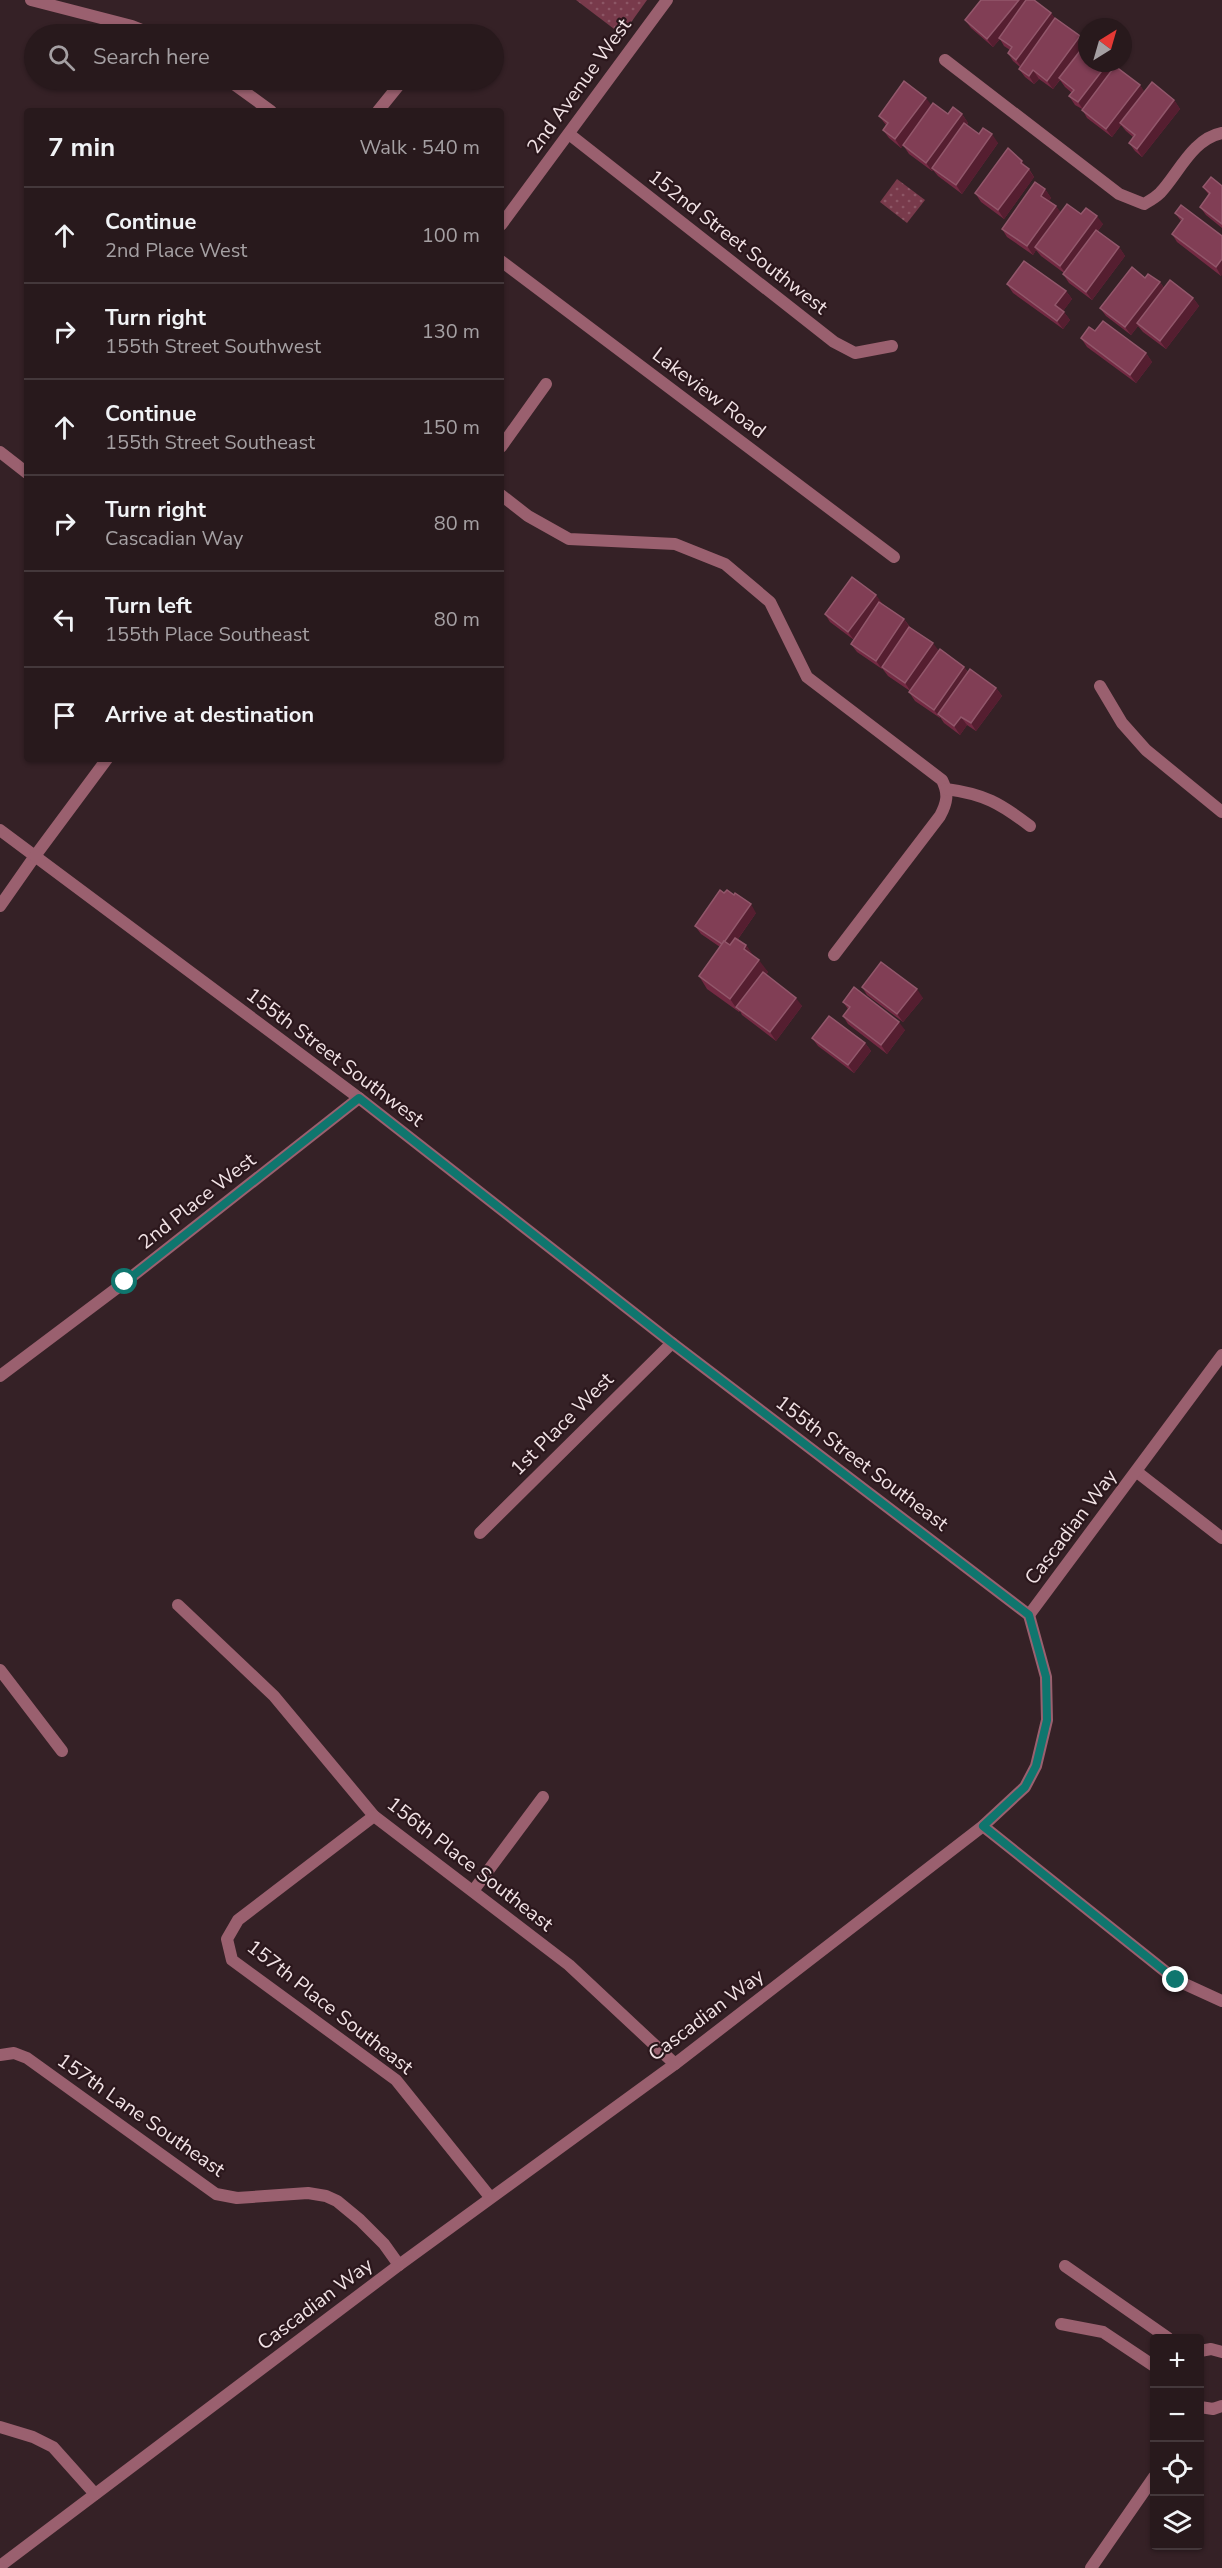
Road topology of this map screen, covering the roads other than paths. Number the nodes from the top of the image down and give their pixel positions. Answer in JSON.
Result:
{"nodes":[{"id":1,"x":31,"y":0,"type":"edge"},
{"id":2,"x":667,"y":0,"type":"edge"},
{"id":3,"x":62,"y":4,"type":"edge"},
{"id":4,"x":126,"y":24,"type":"edge"},
{"id":5,"x":945,"y":60,"type":"dead end"},
{"id":6,"x":242,"y":90,"type":"edge"},
{"id":7,"x":395,"y":90,"type":"edge"},
{"id":8,"x":267,"y":108,"type":"edge"},
{"id":9,"x":380,"y":108,"type":"edge"},
{"id":10,"x":569,"y":134,"type":"junction"},
{"id":11,"x":1217,"y":134,"type":"edge"},
{"id":12,"x":504,"y":221,"type":"edge"},
{"id":13,"x":504,"y":263,"type":"edge"},
{"id":14,"x":892,"y":346,"type":"dead end"},
{"id":15,"x":546,"y":384,"type":"dead end"},
{"id":16,"x":504,"y":443,"type":"edge"},
{"id":17,"x":0,"y":452,"type":"edge"},
{"id":18,"x":24,"y":471,"type":"edge"},
{"id":19,"x":504,"y":497,"type":"edge"},
{"id":20,"x":894,"y":557,"type":"dead end"},
{"id":21,"x":1100,"y":686,"type":"dead end"},
{"id":22,"x":105,"y":762,"type":"edge"},
{"id":23,"x":946,"y":789,"type":"junction"},
{"id":24,"x":1222,"y":812,"type":"edge"},
{"id":25,"x":1030,"y":826,"type":"dead end"},
{"id":26,"x":0,"y":830,"type":"edge"},
{"id":27,"x":35,"y":856,"type":"junction"},
{"id":28,"x":0,"y":906,"type":"edge"},
{"id":29,"x":834,"y":955,"type":"dead end"},
{"id":30,"x":359,"y":1098,"type":"junction"},
{"id":31,"x":672,"y":1343,"type":"junction"},
{"id":32,"x":1222,"y":1355,"type":"edge"},
{"id":33,"x":0,"y":1376,"type":"edge"},
{"id":34,"x":1137,"y":1472,"type":"junction"},
{"id":35,"x":480,"y":1533,"type":"dead end"},
{"id":36,"x":1222,"y":1538,"type":"edge"},
{"id":37,"x":178,"y":1605,"type":"dead end"},
{"id":38,"x":1029,"y":1615,"type":"junction"},
{"id":39,"x":0,"y":1670,"type":"edge"},
{"id":40,"x":62,"y":1751,"type":"dead end"},
{"id":41,"x":543,"y":1797,"type":"dead end"},
{"id":42,"x":374,"y":1816,"type":"junction"},
{"id":43,"x":983,"y":1826,"type":"junction"},
{"id":44,"x":473,"y":1891,"type":"junction"},
{"id":45,"x":1222,"y":2001,"type":"edge"},
{"id":46,"x":0,"y":2055,"type":"edge"},
{"id":47,"x":675,"y":2064,"type":"junction"},
{"id":48,"x":490,"y":2198,"type":"junction"},
{"id":49,"x":399,"y":2265,"type":"junction"},
{"id":50,"x":1065,"y":2266,"type":"dead end"},
{"id":51,"x":1061,"y":2324,"type":"dead end"},
{"id":52,"x":1162,"y":2334,"type":"edge"},
{"id":53,"x":1204,"y":2350,"type":"edge"},
{"id":54,"x":1222,"y":2352,"type":"edge"},
{"id":55,"x":1150,"y":2363,"type":"edge"},
{"id":56,"x":1222,"y":2406,"type":"edge"},
{"id":57,"x":1204,"y":2409,"type":"edge"},
{"id":58,"x":0,"y":2427,"type":"edge"},
{"id":59,"x":1150,"y":2484,"type":"edge"},
{"id":60,"x":95,"y":2494,"type":"junction"},
{"id":61,"x":0,"y":2566,"type":"edge"},
{"id":62,"x":1091,"y":2568,"type":"edge"}],
"edges":[{"from":1,"to":3,"type":"street"},
{"from":2,"to":10,"type":"street","name":"2nd Avenue West"},
{"from":3,"to":4,"type":"street"},
{"from":5,"to":11,"type":"street"},
{"from":6,"to":8,"type":"street"},
{"from":7,"to":9,"type":"street"},
{"from":10,"to":12,"type":"street","name":"2nd Avenue West"},
{"from":10,"to":14,"type":"street","name":"152nd Street Southwest"},
{"from":13,"to":20,"type":"street","name":"Lakeview Road"},
{"from":15,"to":16,"type":"street"},
{"from":17,"to":18,"type":"street"},
{"from":19,"to":23,"type":"street"},
{"from":21,"to":24,"type":"street"},
{"from":22,"to":27,"type":"street"},
{"from":23,"to":25,"type":"street"},
{"from":23,"to":29,"type":"street"},
{"from":26,"to":27,"type":"street","name":"155th Street Southwest"},
{"from":27,"to":28,"type":"street"},
{"from":27,"to":30,"type":"street","name":"155th Street Southwest"},
{"from":30,"to":31,"type":"street","name":"155th Street Southwest"},
{"from":30,"to":33,"type":"street","name":"2nd Place West"},
{"from":31,"to":35,"type":"street","name":"1st Place West"},
{"from":31,"to":38,"type":"street","name":"155th Street Southeast"},
{"from":32,"to":34,"type":"street","name":"Cascadian Way"},
{"from":34,"to":36,"type":"street"},
{"from":34,"to":38,"type":"street","name":"Cascadian Way"},
{"from":37,"to":42,"type":"street","name":"156th Place Southeast"},
{"from":38,"to":43,"type":"street","name":"Cascadian Way"},
{"from":39,"to":40,"type":"street"},
{"from":41,"to":44,"type":"street"},
{"from":42,"to":44,"type":"street","name":"156th Place Southeast"},
{"from":42,"to":48,"type":"street","name":"157th Place Southeast"},
{"from":43,"to":45,"type":"street"},
{"from":43,"to":47,"type":"street","name":"Cascadian Way"},
{"from":44,"to":47,"type":"street","name":"156th Place Southeast"},
{"from":46,"to":49,"type":"street","name":"157th Lane Southeast"},
{"from":47,"to":48,"type":"street","name":"Cascadian Way"},
{"from":48,"to":49,"type":"street","name":"Cascadian Way"},
{"from":49,"to":60,"type":"street","name":"Cascadian Way"},
{"from":50,"to":52,"type":"street"},
{"from":51,"to":55,"type":"street"},
{"from":53,"to":54,"type":"street"},
{"from":56,"to":57,"type":"street"},
{"from":58,"to":60,"type":"street"},
{"from":59,"to":62,"type":"street"},
{"from":60,"to":61,"type":"street","name":"Cascadian Way"}]}
